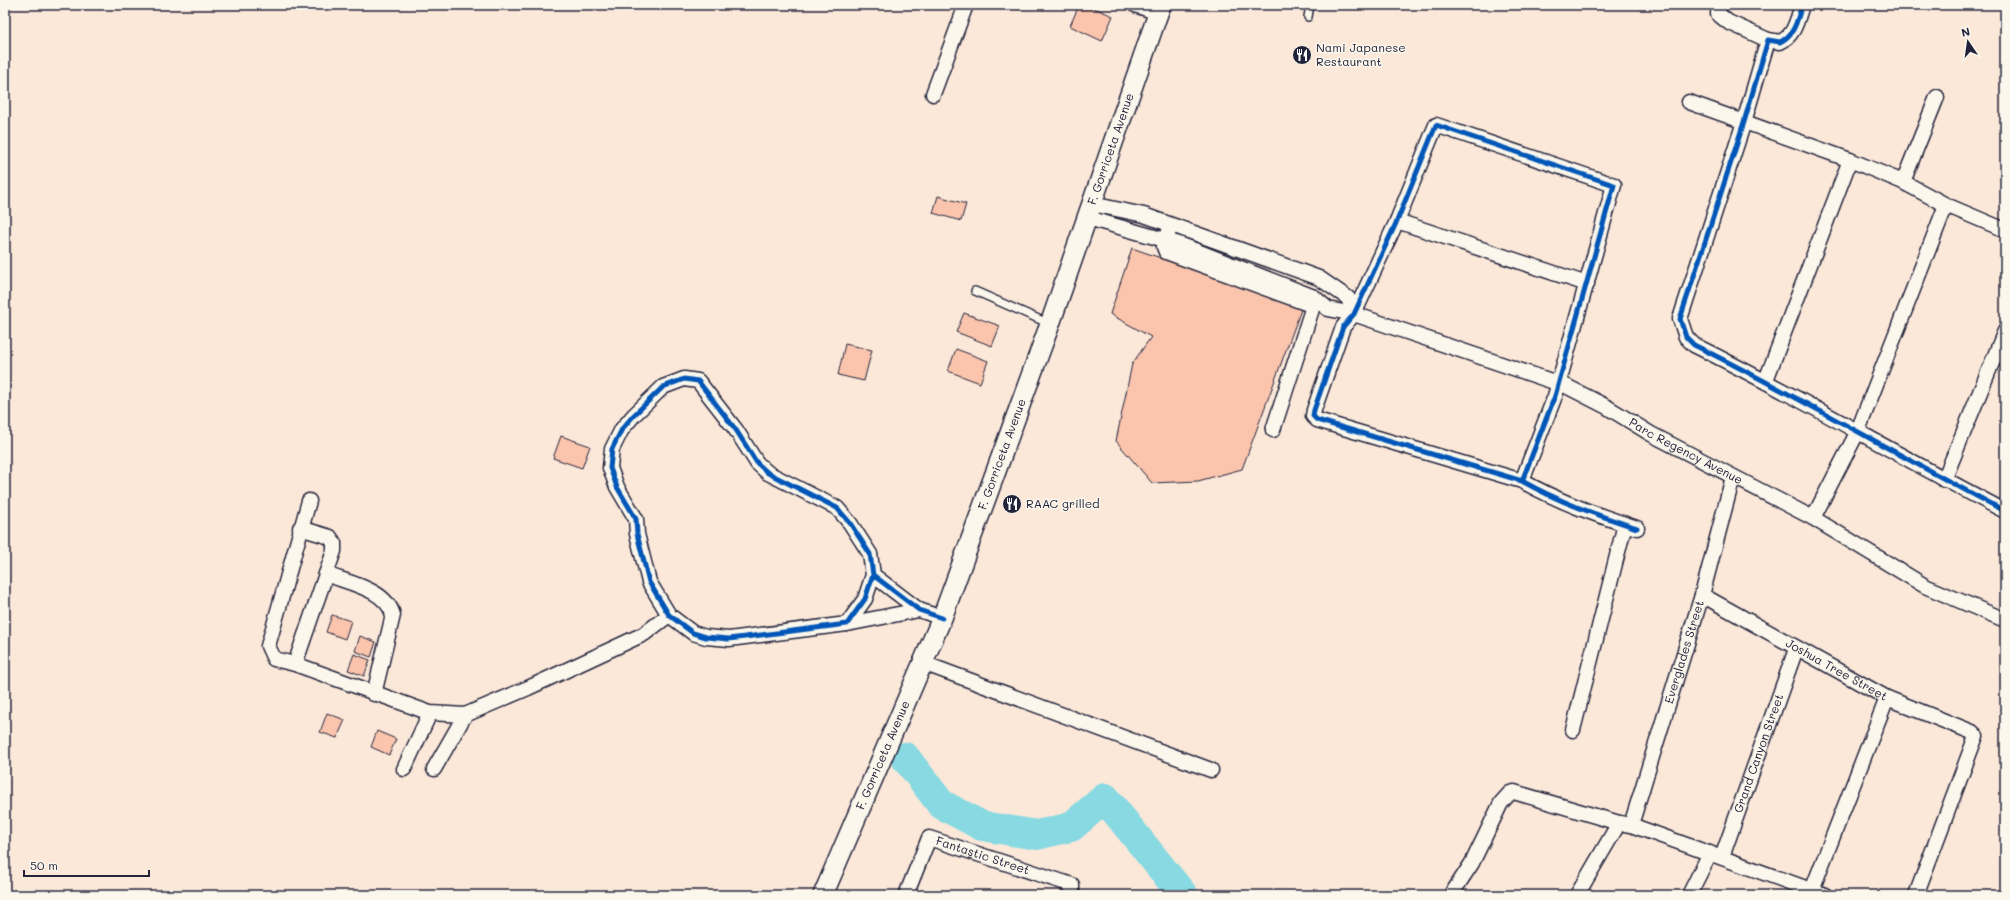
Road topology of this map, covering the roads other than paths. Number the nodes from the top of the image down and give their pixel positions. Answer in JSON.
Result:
{"nodes":[{"id":1,"x":966,"y":5,"type":"edge"},
{"id":2,"x":1135,"y":5,"type":"edge"},
{"id":3,"x":1310,"y":5,"type":"edge"},
{"id":4,"x":1719,"y":5,"type":"edge"},
{"id":5,"x":1802,"y":5,"type":"edge"},
{"id":6,"x":1160,"y":9,"type":"edge"},
{"id":7,"x":1308,"y":17,"type":"dead end"},
{"id":8,"x":1768,"y":40,"type":"junction"},
{"id":9,"x":933,"y":94,"type":"dead end"},
{"id":10,"x":1937,"y":97,"type":"dead end"},
{"id":11,"x":1689,"y":102,"type":"dead end"},
{"id":12,"x":1744,"y":122,"type":"junction"},
{"id":13,"x":1850,"y":160,"type":"junction"},
{"id":14,"x":1903,"y":182,"type":"junction"},
{"id":15,"x":1946,"y":205,"type":"junction"},
{"id":16,"x":1090,"y":211,"type":"junction"},
{"id":17,"x":1397,"y":222,"type":"junction"},
{"id":18,"x":1171,"y":226,"type":"junction"},
{"id":19,"x":2005,"y":230,"type":"edge"},
{"id":20,"x":1166,"y":240,"type":"junction"},
{"id":21,"x":1319,"y":278,"type":"junction"},
{"id":22,"x":1587,"y":284,"type":"junction"},
{"id":23,"x":975,"y":291,"type":"dead end"},
{"id":24,"x":1314,"y":301,"type":"junction"},
{"id":25,"x":1354,"y":314,"type":"junction"},
{"id":26,"x":1050,"y":324,"type":"junction"},
{"id":27,"x":2005,"y":331,"type":"edge"},
{"id":28,"x":1766,"y":380,"type":"junction"},
{"id":29,"x":1559,"y":384,"type":"junction"},
{"id":30,"x":1273,"y":430,"type":"dead end"},
{"id":31,"x":1857,"y":433,"type":"junction"},
{"id":32,"x":1733,"y":477,"type":"junction"},
{"id":33,"x":1944,"y":480,"type":"junction"},
{"id":34,"x":1522,"y":481,"type":"junction"},
{"id":35,"x":309,"y":501,"type":"dead end"},
{"id":36,"x":2005,"y":511,"type":"edge"},
{"id":37,"x":1813,"y":518,"type":"junction"},
{"id":38,"x":300,"y":528,"type":"junction"},
{"id":39,"x":326,"y":574,"type":"junction"},
{"id":40,"x":873,"y":575,"type":"junction"},
{"id":41,"x":1702,"y":596,"type":"junction"},
{"id":42,"x":919,"y":610,"type":"junction"},
{"id":43,"x":669,"y":615,"type":"junction"},
{"id":44,"x":942,"y":618,"type":"junction"},
{"id":45,"x":2005,"y":620,"type":"edge"},
{"id":46,"x":847,"y":624,"type":"junction"},
{"id":47,"x":1796,"y":649,"type":"junction"},
{"id":48,"x":923,"y":663,"type":"junction"},
{"id":49,"x":294,"y":664,"type":"junction"},
{"id":50,"x":374,"y":694,"type":"junction"},
{"id":51,"x":1887,"y":698,"type":"junction"},
{"id":52,"x":430,"y":713,"type":"junction"},
{"id":53,"x":465,"y":715,"type":"junction"},
{"id":54,"x":1573,"y":730,"type":"dead end"},
{"id":55,"x":404,"y":769,"type":"dead end"},
{"id":56,"x":434,"y":769,"type":"dead end"},
{"id":57,"x":1211,"y":770,"type":"dead end"},
{"id":58,"x":1625,"y":824,"type":"junction"},
{"id":59,"x":1716,"y":855,"type":"junction"},
{"id":60,"x":1072,"y":890,"type":"edge"},
{"id":61,"x":1812,"y":890,"type":"junction"},
{"id":62,"x":823,"y":895,"type":"edge"},
{"id":63,"x":906,"y":895,"type":"edge"},
{"id":64,"x":1451,"y":895,"type":"edge"},
{"id":65,"x":1577,"y":895,"type":"edge"},
{"id":66,"x":1689,"y":895,"type":"edge"},
{"id":67,"x":1825,"y":895,"type":"edge"},
{"id":68,"x":1916,"y":895,"type":"edge"}],
"edges":[{"from":1,"to":9,"type":"street"},
{"from":2,"to":6,"type":"street"},
{"from":3,"to":7,"type":"lane"},
{"from":4,"to":8,"type":"street"},
{"from":5,"to":8,"type":"street"},
{"from":6,"to":16,"type":"main road","name":"F. Gorriceta Avenue"},
{"from":8,"to":12,"type":"street"},
{"from":10,"to":14,"type":"street"},
{"from":11,"to":12,"type":"street"},
{"from":12,"to":13,"type":"street"},
{"from":12,"to":28,"type":"street"},
{"from":13,"to":14,"type":"street"},
{"from":13,"to":28,"type":"street"},
{"from":14,"to":15,"type":"street"},
{"from":15,"to":19,"type":"street"},
{"from":15,"to":31,"type":"street"},
{"from":16,"to":18,"type":"street"},
{"from":16,"to":20,"type":"street"},
{"from":16,"to":26,"type":"main road","name":"F. Gorriceta Avenue"},
{"from":17,"to":22,"type":"street"},
{"from":17,"to":22,"type":"street"},
{"from":17,"to":25,"type":"street"},
{"from":18,"to":20,"type":"street"},
{"from":18,"to":21,"type":"street"},
{"from":20,"to":24,"type":"street","name":"Parc Regency Avenue"},
{"from":21,"to":24,"type":"street"},
{"from":21,"to":25,"type":"street"},
{"from":22,"to":29,"type":"street"},
{"from":23,"to":26,"type":"lane"},
{"from":24,"to":25,"type":"street","name":"Parc Regency Avenue"},
{"from":24,"to":30,"type":"street"},
{"from":25,"to":29,"type":"street","name":"Parc Regency Avenue"},
{"from":25,"to":34,"type":"street"},
{"from":26,"to":44,"type":"main road","name":"F. Gorriceta Avenue"},
{"from":27,"to":33,"type":"street"},
{"from":28,"to":31,"type":"street"},
{"from":29,"to":32,"type":"street","name":"Parc Regency Avenue"},
{"from":29,"to":34,"type":"street"},
{"from":31,"to":33,"type":"street"},
{"from":31,"to":37,"type":"street"},
{"from":32,"to":37,"type":"street","name":"Parc Regency Avenue"},
{"from":32,"to":41,"type":"street","name":"Everglades Street"},
{"from":33,"to":36,"type":"street"},
{"from":34,"to":54,"type":"street"},
{"from":35,"to":38,"type":"street"},
{"from":37,"to":45,"type":"street","name":"Parc Regency Avenue"},
{"from":38,"to":39,"type":"street"},
{"from":38,"to":49,"type":"street"},
{"from":39,"to":49,"type":"street"},
{"from":39,"to":50,"type":"street"},
{"from":40,"to":42,"type":"street"},
{"from":40,"to":43,"type":"street"},
{"from":40,"to":46,"type":"street"},
{"from":41,"to":47,"type":"street","name":"Joshua Tree Street"},
{"from":41,"to":58,"type":"street","name":"Everglades Street"},
{"from":42,"to":44,"type":"street"},
{"from":42,"to":46,"type":"street"},
{"from":43,"to":46,"type":"street"},
{"from":43,"to":53,"type":"street"},
{"from":44,"to":48,"type":"main road","name":"F. Gorriceta Avenue"},
{"from":47,"to":51,"type":"street","name":"Joshua Tree Street"},
{"from":47,"to":59,"type":"street","name":"Grand Canyon Street"},
{"from":48,"to":57,"type":"street"},
{"from":48,"to":62,"type":"main road","name":"F. Gorriceta Avenue"},
{"from":49,"to":50,"type":"street"},
{"from":50,"to":52,"type":"street"},
{"from":51,"to":61,"type":"street"},
{"from":51,"to":68,"type":"street","name":"Joshua Tree Street"},
{"from":52,"to":53,"type":"street"},
{"from":52,"to":55,"type":"street"},
{"from":53,"to":56,"type":"street"},
{"from":58,"to":59,"type":"street"},
{"from":58,"to":64,"type":"street"},
{"from":58,"to":65,"type":"street","name":"Everglades Street"},
{"from":59,"to":61,"type":"street"},
{"from":59,"to":66,"type":"street","name":"Grand Canyon Street"},
{"from":60,"to":63,"type":"street","name":"Fantastic Street"},
{"from":61,"to":67,"type":"street"}]}
